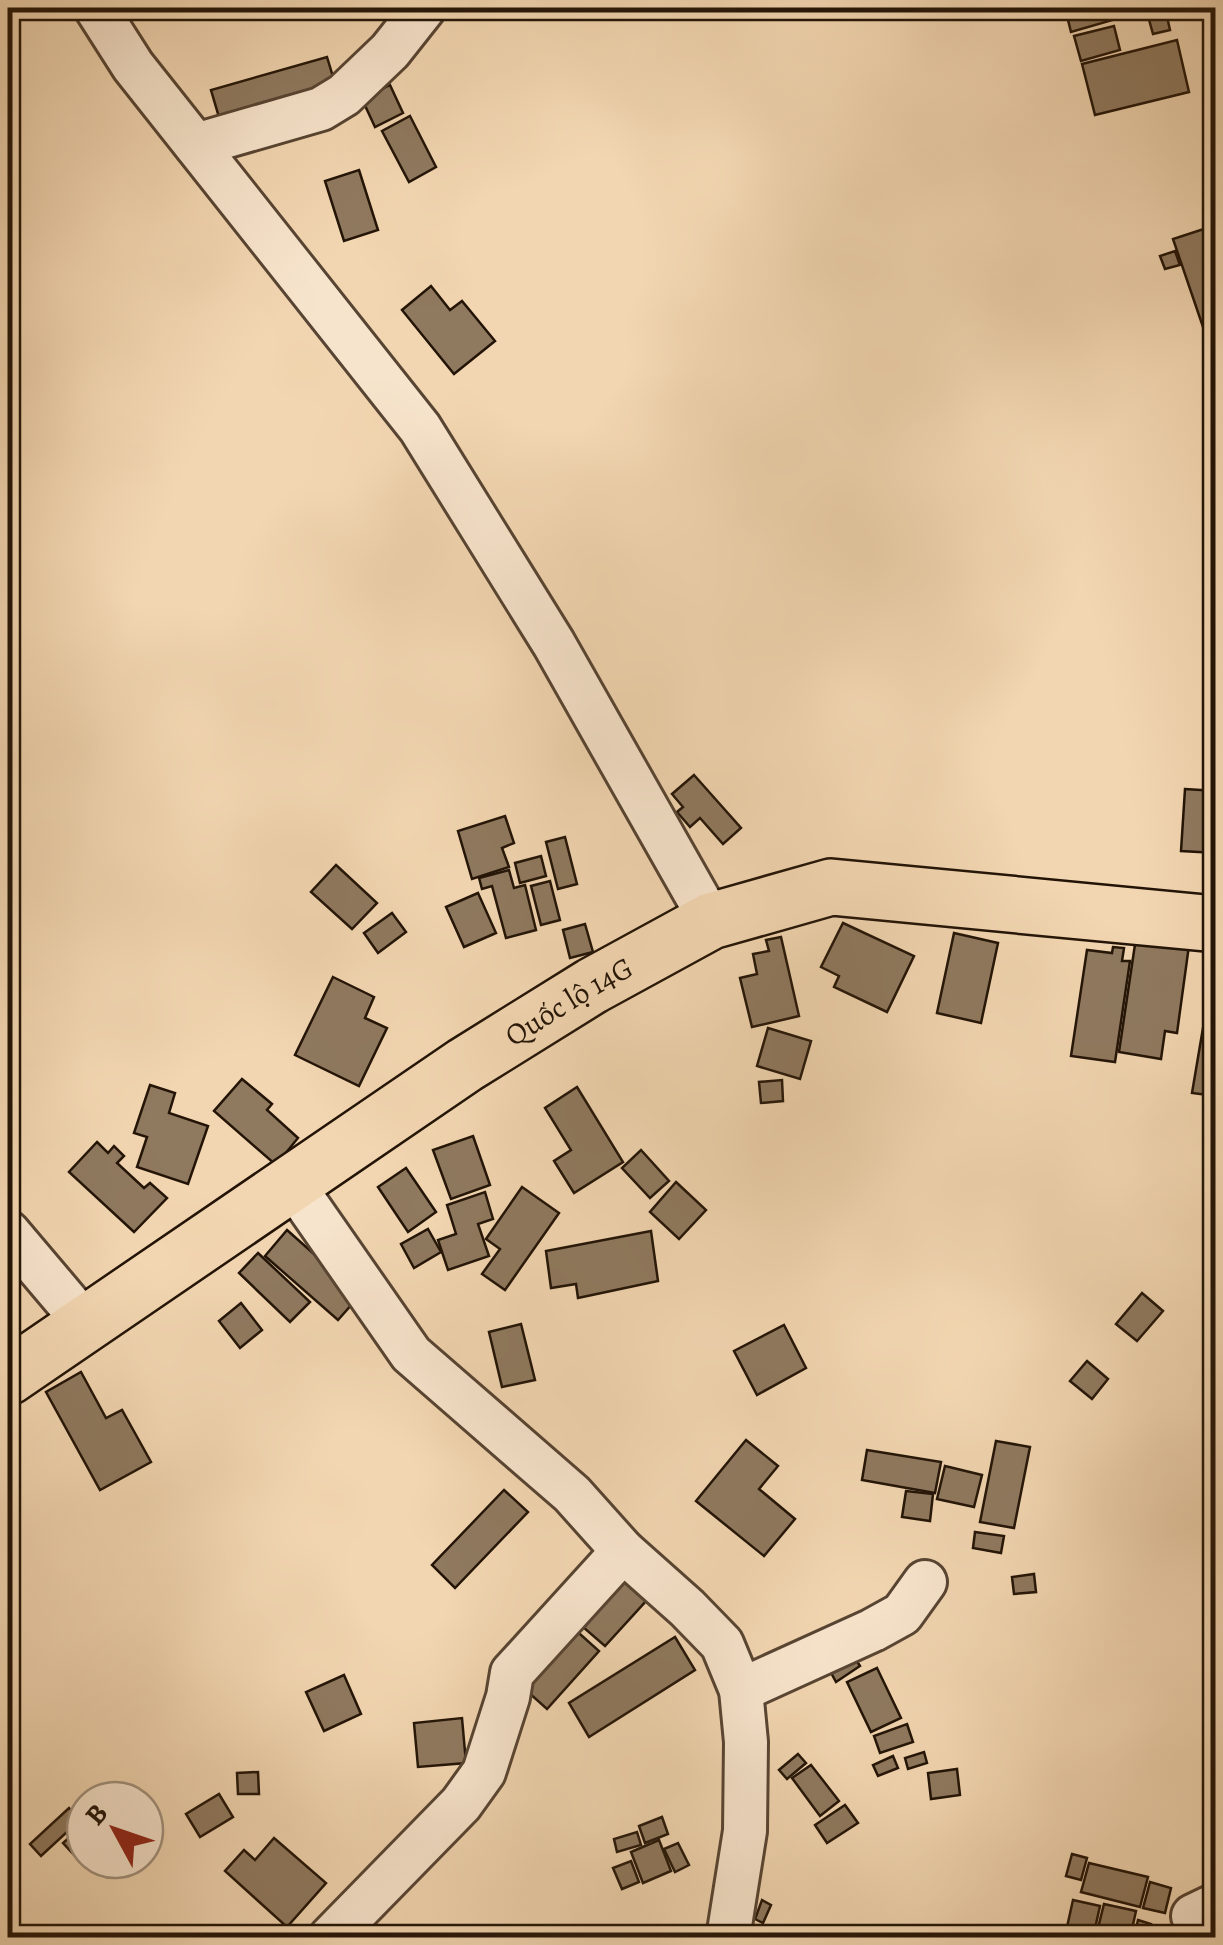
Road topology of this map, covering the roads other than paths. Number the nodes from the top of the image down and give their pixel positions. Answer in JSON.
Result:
{"nodes":[{"id":1,"x":96,"y":8,"type":"edge"},
{"id":2,"x":424,"y":8,"type":"edge"},
{"id":3,"x":196,"y":145,"type":"junction"},
{"id":4,"x":711,"y":921,"type":"junction"},
{"id":5,"x":1216,"y":924,"type":"edge"},
{"id":6,"x":292,"y":1182,"type":"junction"},
{"id":7,"x":8,"y":1232,"type":"edge"},
{"id":8,"x":86,"y":1323,"type":"junction"},
{"id":9,"x":8,"y":1377,"type":"edge"},
{"id":10,"x":624,"y":1552,"type":"junction"},
{"id":11,"x":924,"y":1582,"type":"dead end"},
{"id":12,"x":742,"y":1690,"type":"junction"},
{"id":13,"x":330,"y":1938,"type":"edge"},
{"id":14,"x":728,"y":1938,"type":"edge"}],
"edges":[{"from":1,"to":3,"type":"street"},
{"from":2,"to":3,"type":"street"},
{"from":3,"to":4,"type":"street"},
{"from":4,"to":5,"type":"main road","name":"Quốc lộ 14G"},
{"from":4,"to":6,"type":"main road","name":"Quốc lộ 14G"},
{"from":6,"to":8,"type":"main road","name":"Quốc lộ 14G"},
{"from":6,"to":10,"type":"street"},
{"from":7,"to":8,"type":"street"},
{"from":8,"to":9,"type":"main road","name":"Quốc lộ 14G"},
{"from":10,"to":12,"type":"street"},
{"from":10,"to":13,"type":"street"},
{"from":11,"to":12,"type":"street"},
{"from":12,"to":14,"type":"street"}]}
